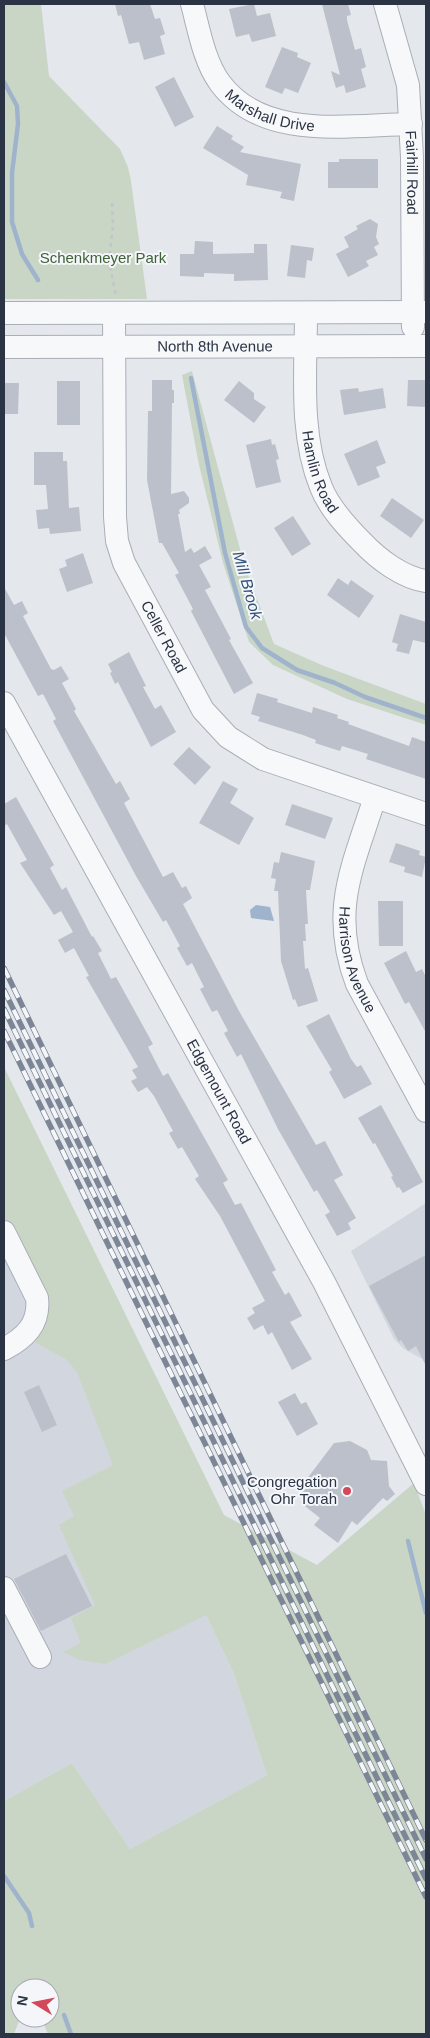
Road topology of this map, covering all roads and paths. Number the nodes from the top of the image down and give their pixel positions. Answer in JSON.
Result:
{"nodes":[{"id":1,"x":192,"y":4,"type":"edge"},
{"id":2,"x":385,"y":4,"type":"edge"},
{"id":3,"x":411,"y":124,"type":"junction"},
{"id":4,"x":112,"y":203,"type":"dead end"},
{"id":5,"x":116,"y":307,"type":"junction"},
{"id":6,"x":420,"y":312,"type":"edge"},
{"id":7,"x":4,"y":313,"type":"edge"},
{"id":8,"x":306,"y":313,"type":"junction"},
{"id":9,"x":306,"y":346,"type":"junction"},
{"id":10,"x":419,"y":346,"type":"edge"},
{"id":11,"x":4,"y":347,"type":"edge"},
{"id":12,"x":114,"y":347,"type":"junction"},
{"id":13,"x":426,"y":581,"type":"edge"},
{"id":14,"x":4,"y":703,"type":"edge"},
{"id":15,"x":375,"y":797,"type":"junction"},
{"id":16,"x":426,"y":814,"type":"edge"},
{"id":17,"x":426,"y":1111,"type":"edge"},
{"id":18,"x":4,"y":1232,"type":"edge"},
{"id":19,"x":4,"y":1349,"type":"edge"},
{"id":20,"x":424,"y":1470,"type":"edge"},
{"id":21,"x":4,"y":1588,"type":"edge"},
{"id":22,"x":40,"y":1657,"type":"dead end"}],
"edges":[{"from":1,"to":3,"type":"street","name":"Marshall Drive"},
{"from":2,"to":3,"type":"street","name":"Fairhill Road"},
{"from":3,"to":6,"type":"street","name":"Fairhill Road"},
{"from":4,"to":5,"type":"path"},
{"from":5,"to":7,"type":"street"},
{"from":5,"to":8,"type":"street"},
{"from":5,"to":12,"type":"street","name":"Celler Road"},
{"from":6,"to":8,"type":"street"},
{"from":6,"to":10,"type":"street","name":"Fairhill Road"},
{"from":8,"to":9,"type":"street","name":"Hamlin Road"},
{"from":9,"to":10,"type":"street","name":"North 8th Avenue"},
{"from":9,"to":12,"type":"street","name":"North 8th Avenue"},
{"from":9,"to":13,"type":"street","name":"Hamlin Road"},
{"from":11,"to":12,"type":"street","name":"North 8th Avenue"},
{"from":12,"to":15,"type":"street","name":"Celler Road"},
{"from":14,"to":20,"type":"street","name":"Edgemount Road"},
{"from":15,"to":16,"type":"street","name":"Celler Road"},
{"from":15,"to":17,"type":"street","name":"Harrison Avenue"},
{"from":18,"to":19,"type":"street"},
{"from":21,"to":22,"type":"street"}]}
